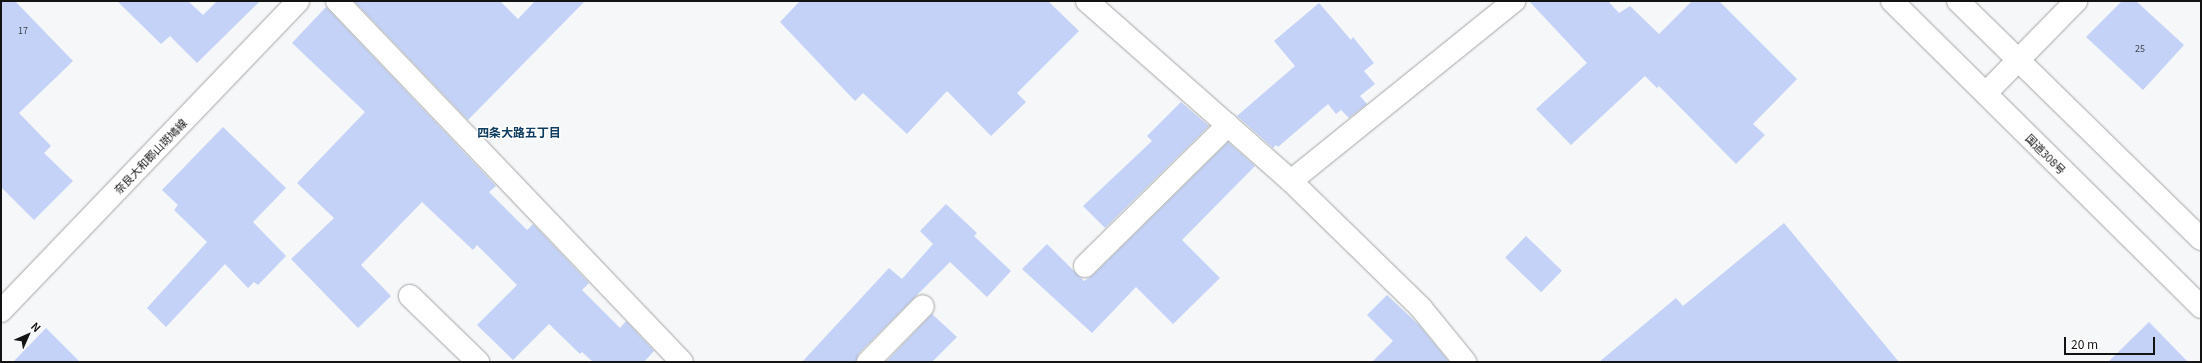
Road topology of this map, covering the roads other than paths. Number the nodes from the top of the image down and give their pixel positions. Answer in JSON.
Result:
{"nodes":[{"id":1,"x":298,"y":1,"type":"edge"},
{"id":2,"x":337,"y":1,"type":"edge"},
{"id":3,"x":1087,"y":1,"type":"edge"},
{"id":4,"x":1514,"y":1,"type":"edge"},
{"id":5,"x":1892,"y":1,"type":"edge"},
{"id":6,"x":1958,"y":1,"type":"edge"},
{"id":7,"x":2076,"y":1,"type":"edge"},
{"id":8,"x":2017,"y":60,"type":"junction"},
{"id":9,"x":1986,"y":93,"type":"junction"},
{"id":10,"x":1228,"y":125,"type":"junction"},
{"id":11,"x":1291,"y":181,"type":"junction"},
{"id":12,"x":2201,"y":239,"type":"edge"},
{"id":13,"x":1085,"y":266,"type":"dead end"},
{"id":14,"x":410,"y":296,"type":"dead end"},
{"id":15,"x":923,"y":306,"type":"dead end"},
{"id":16,"x":2201,"y":307,"type":"edge"},
{"id":17,"x":1,"y":311,"type":"edge"},
{"id":18,"x":478,"y":362,"type":"edge"},
{"id":19,"x":682,"y":362,"type":"edge"},
{"id":20,"x":868,"y":362,"type":"edge"},
{"id":21,"x":1464,"y":362,"type":"edge"}],
"edges":[{"from":1,"to":17,"type":"main road","name":"奈良大和郡山斑鳩線"},
{"from":2,"to":19,"type":"main road"},
{"from":3,"to":10,"type":"main road"},
{"from":4,"to":11,"type":"main road"},
{"from":5,"to":9,"type":"main road","name":"国道308号"},
{"from":6,"to":8,"type":"main road"},
{"from":7,"to":8,"type":"main road"},
{"from":8,"to":9,"type":"main road"},
{"from":8,"to":12,"type":"main road"},
{"from":9,"to":16,"type":"main road","name":"国道308号"},
{"from":10,"to":11,"type":"main road"},
{"from":10,"to":13,"type":"main road"},
{"from":11,"to":21,"type":"main road"},
{"from":14,"to":18,"type":"main road"},
{"from":15,"to":20,"type":"main road"}]}
